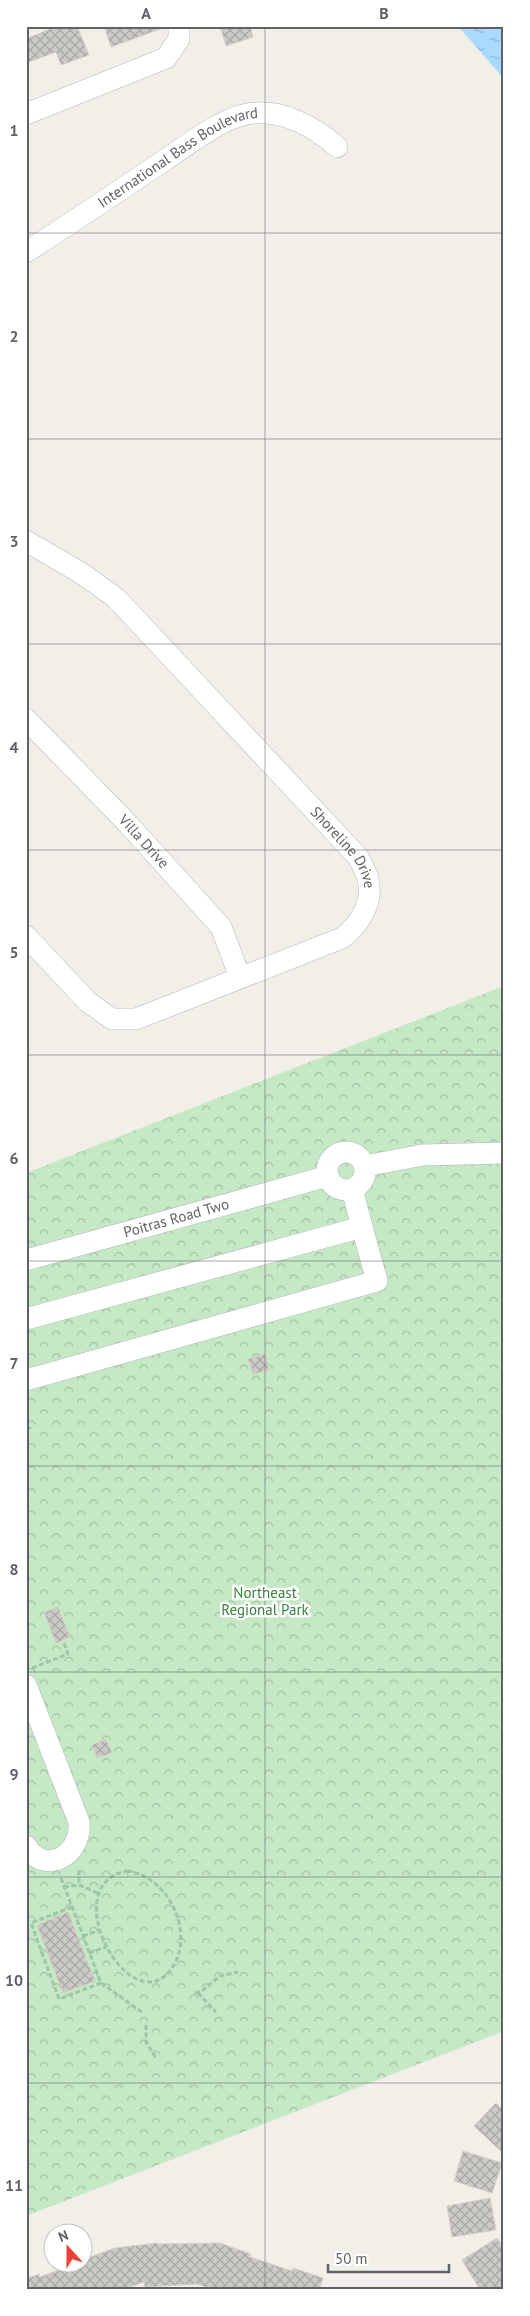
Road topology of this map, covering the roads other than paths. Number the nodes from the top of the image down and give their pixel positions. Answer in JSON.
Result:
{"nodes":[{"id":1,"x":179,"y":26,"type":"edge"},
{"id":2,"x":26,"y":114,"type":"edge"},
{"id":3,"x":337,"y":147,"type":"dead end"},
{"id":4,"x":26,"y":252,"type":"edge"},
{"id":5,"x":26,"y":541,"type":"edge"},
{"id":6,"x":26,"y":719,"type":"edge"},
{"id":7,"x":26,"y":936,"type":"edge"},
{"id":8,"x":240,"y":977,"type":"junction"},
{"id":9,"x":504,"y":1153,"type":"edge"},
{"id":10,"x":364,"y":1166,"type":"junction"},
{"id":11,"x":328,"y":1176,"type":"junction"},
{"id":12,"x":352,"y":1189,"type":"junction"},
{"id":13,"x":362,"y":1227,"type":"junction"},
{"id":14,"x":26,"y":1260,"type":"edge"},
{"id":15,"x":26,"y":1319,"type":"edge"},
{"id":16,"x":26,"y":1380,"type":"edge"},
{"id":17,"x":26,"y":1685,"type":"edge"},
{"id":18,"x":26,"y":1846,"type":"edge"}],
"edges":[{"from":1,"to":2,"type":"street"},
{"from":3,"to":4,"type":"street","name":"International Bass Boulevard"},
{"from":5,"to":8,"type":"street","name":"Shoreline Drive"},
{"from":6,"to":8,"type":"street","name":"Villa Drive"},
{"from":7,"to":8,"type":"street","name":"Shoreline Drive"},
{"from":9,"to":10,"type":"street"},
{"from":10,"to":11,"type":"street"},
{"from":10,"to":12,"type":"street"},
{"from":11,"to":12,"type":"street"},
{"from":11,"to":14,"type":"street","name":"Poitras Road Two"},
{"from":12,"to":13,"type":"street"},
{"from":13,"to":15,"type":"street"},
{"from":13,"to":16,"type":"street"},
{"from":17,"to":18,"type":"street"}]}
